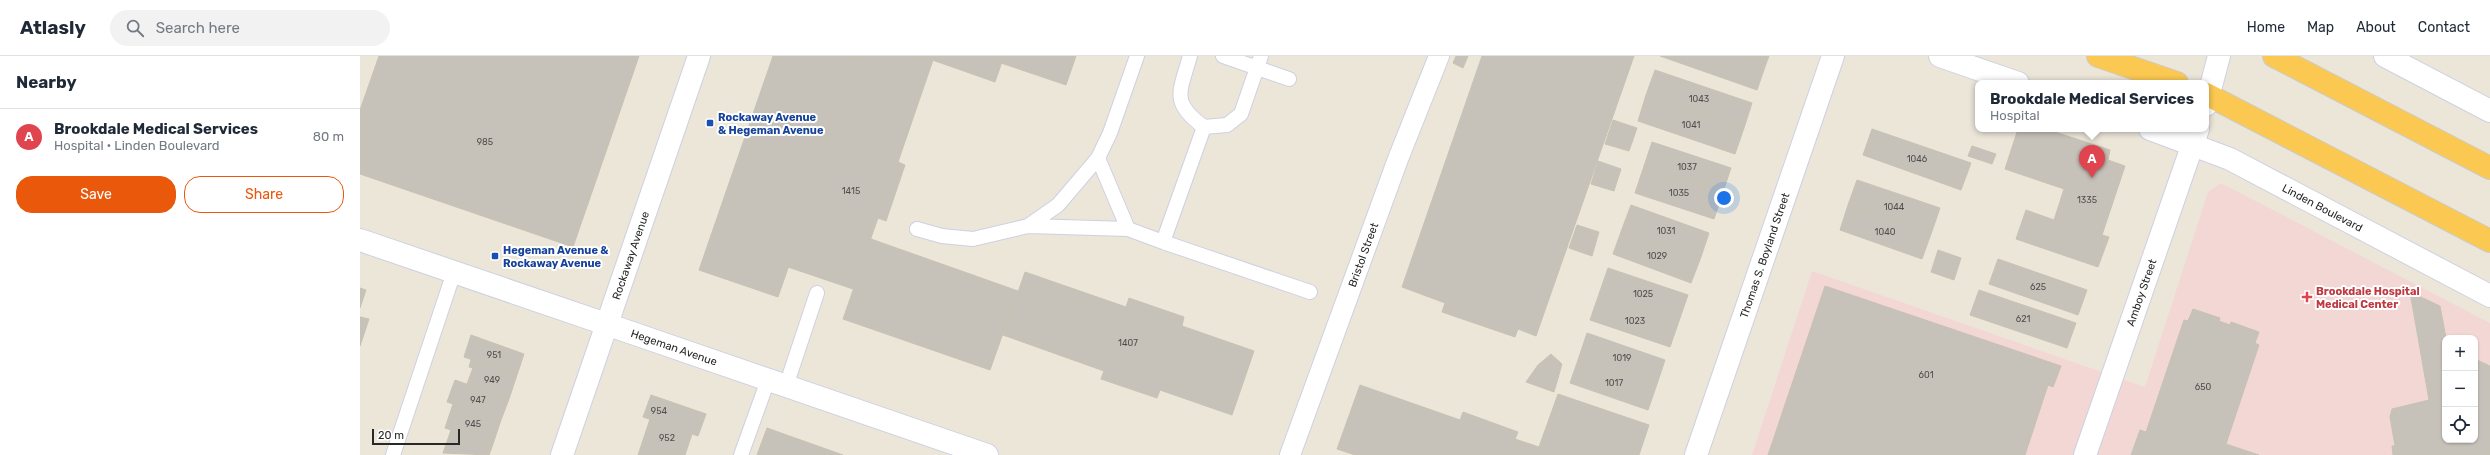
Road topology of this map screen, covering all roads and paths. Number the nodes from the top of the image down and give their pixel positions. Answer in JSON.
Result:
{"nodes":[{"id":1,"x":699,"y":56,"type":"edge"},
{"id":2,"x":1137,"y":56,"type":"edge"},
{"id":3,"x":1190,"y":56,"type":"edge"},
{"id":4,"x":1223,"y":56,"type":"edge"},
{"id":5,"x":1439,"y":56,"type":"edge"},
{"id":6,"x":1833,"y":56,"type":"edge"},
{"id":7,"x":1940,"y":56,"type":"edge"},
{"id":8,"x":2098,"y":56,"type":"edge"},
{"id":9,"x":2219,"y":56,"type":"edge"},
{"id":10,"x":2274,"y":56,"type":"edge"},
{"id":11,"x":2385,"y":56,"type":"edge"},
{"id":12,"x":1259,"y":62,"type":"edge"},
{"id":13,"x":1289,"y":79,"type":"dead end"},
{"id":14,"x":2009,"y":80,"type":"edge"},
{"id":15,"x":2169,"y":80,"type":"edge"},
{"id":16,"x":2209,"y":91,"type":"edge"},
{"id":17,"x":2209,"y":99,"type":"edge"},
{"id":18,"x":2490,"y":111,"type":"edge"},
{"id":19,"x":1204,"y":127,"type":"junction"},
{"id":20,"x":2169,"y":132,"type":"edge"},
{"id":21,"x":2195,"y":136,"type":"edge"},
{"id":22,"x":1098,"y":158,"type":"junction"},
{"id":23,"x":2490,"y":168,"type":"edge"},
{"id":24,"x":1028,"y":226,"type":"junction"},
{"id":25,"x":917,"y":229,"type":"dead end"},
{"id":26,"x":1128,"y":230,"type":"junction"},
{"id":27,"x":360,"y":240,"type":"edge"},
{"id":28,"x":2490,"y":241,"type":"edge"},
{"id":29,"x":1162,"y":242,"type":"junction"},
{"id":30,"x":454,"y":272,"type":"junction"},
{"id":31,"x":1310,"y":292,"type":"dead end"},
{"id":32,"x":818,"y":293,"type":"dead end"},
{"id":33,"x":2490,"y":296,"type":"edge"},
{"id":34,"x":606,"y":324,"type":"junction"},
{"id":35,"x":777,"y":383,"type":"junction"},
{"id":36,"x":942,"y":448,"type":"edge"},
{"id":37,"x":393,"y":455,"type":"edge"},
{"id":38,"x":562,"y":455,"type":"edge"},
{"id":39,"x":741,"y":455,"type":"edge"},
{"id":40,"x":987,"y":455,"type":"edge"},
{"id":41,"x":1290,"y":455,"type":"edge"},
{"id":42,"x":1696,"y":455,"type":"edge"},
{"id":43,"x":2085,"y":455,"type":"edge"}],
"edges":[{"from":1,"to":34,"type":"street","name":"Rockaway Avenue"},
{"from":2,"to":22,"type":"lane"},
{"from":3,"to":19,"type":"lane"},
{"from":4,"to":12,"type":"lane"},
{"from":5,"to":41,"type":"street","name":"Bristol Street"},
{"from":6,"to":42,"type":"street","name":"Thomas S. Boyland Street"},
{"from":7,"to":14,"type":"street"},
{"from":8,"to":15,"type":"highway"},
{"from":9,"to":16,"type":"street"},
{"from":10,"to":23,"type":"highway"},
{"from":11,"to":18,"type":"street"},
{"from":12,"to":13,"type":"lane"},
{"from":12,"to":19,"type":"lane"},
{"from":17,"to":28,"type":"highway"},
{"from":19,"to":29,"type":"lane"},
{"from":20,"to":21,"type":"street","name":"Linden Boulevard"},
{"from":21,"to":33,"type":"street","name":"Linden Boulevard"},
{"from":21,"to":43,"type":"street","name":"Amboy Street"},
{"from":22,"to":24,"type":"lane"},
{"from":22,"to":26,"type":"lane"},
{"from":24,"to":25,"type":"lane"},
{"from":24,"to":26,"type":"lane"},
{"from":26,"to":29,"type":"lane"},
{"from":27,"to":30,"type":"street","name":"Hegeman Avenue"},
{"from":29,"to":31,"type":"lane"},
{"from":30,"to":34,"type":"street","name":"Hegeman Avenue"},
{"from":30,"to":37,"type":"lane"},
{"from":32,"to":35,"type":"lane"},
{"from":34,"to":35,"type":"street","name":"Hegeman Avenue"},
{"from":34,"to":38,"type":"street","name":"Rockaway Avenue"},
{"from":35,"to":36,"type":"street","name":"Hegeman Avenue"},
{"from":35,"to":39,"type":"lane"},
{"from":36,"to":40,"type":"street","name":"Hegeman Avenue"}]}
